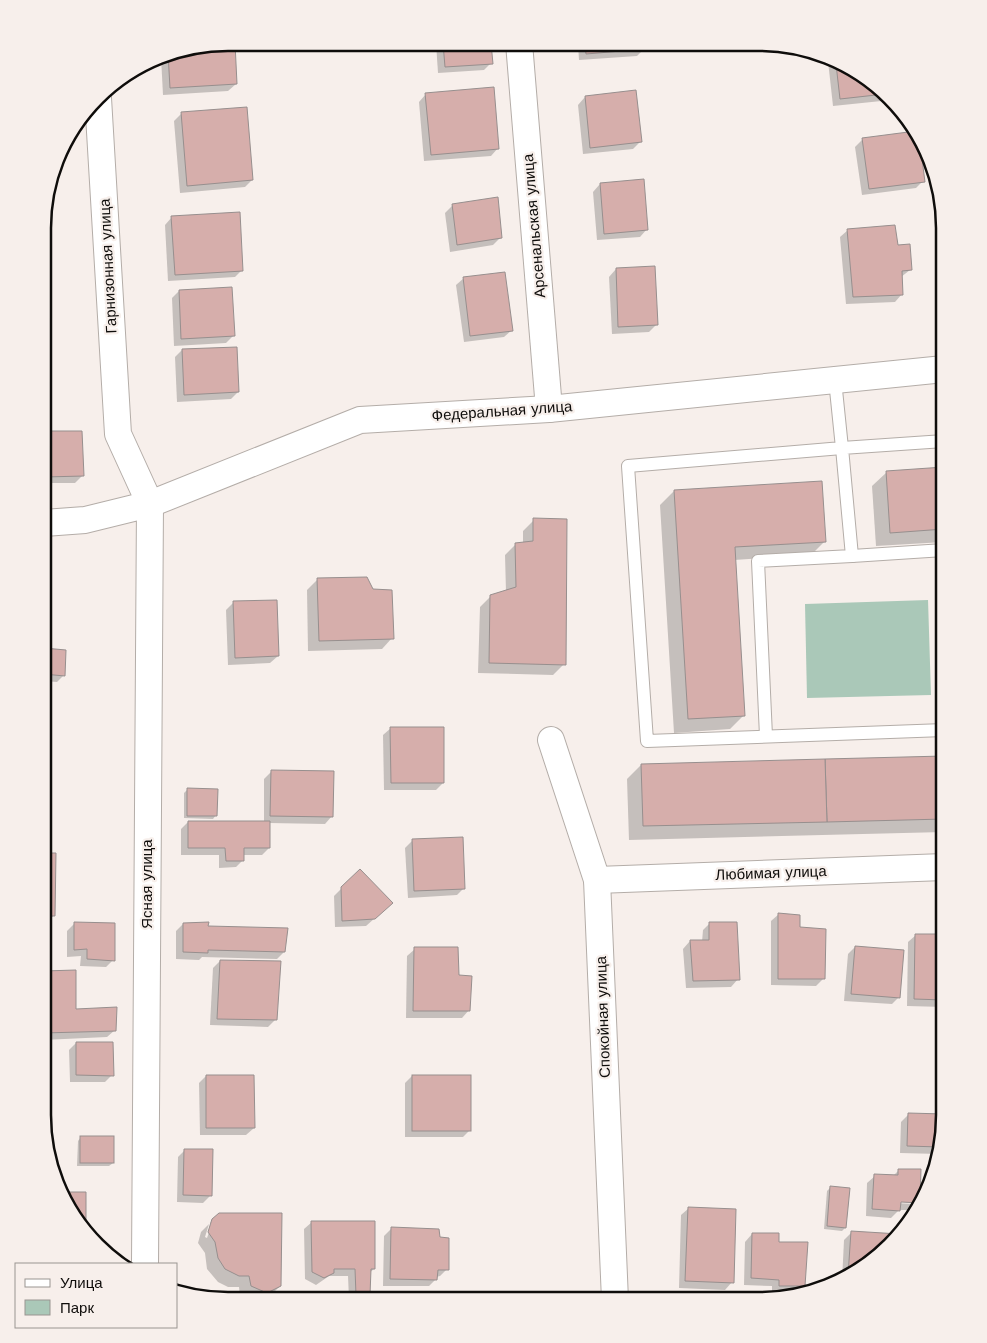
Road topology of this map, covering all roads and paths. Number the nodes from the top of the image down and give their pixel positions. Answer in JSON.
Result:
{"nodes":[{"id":1,"x":520,"y":51,"type":"edge"},
{"id":2,"x":99,"y":108,"type":"edge"},
{"id":3,"x":936,"y":370,"type":"edge"},
{"id":4,"x":835,"y":380,"type":"junction"},
{"id":5,"x":549,"y":409,"type":"junction"},
{"id":6,"x":936,"y":442,"type":"edge"},
{"id":7,"x":842,"y":448,"type":"junction"},
{"id":8,"x":150,"y":504,"type":"junction"},
{"id":9,"x":51,"y":522,"type":"edge"},
{"id":10,"x":936,"y":551,"type":"edge"},
{"id":11,"x":852,"y":556,"type":"junction"},
{"id":12,"x":935,"y":730,"type":"edge"},
{"id":13,"x":766,"y":736,"type":"junction"},
{"id":14,"x":551,"y":740,"type":"dead end"},
{"id":15,"x":935,"y":867,"type":"edge"},
{"id":16,"x":597,"y":880,"type":"junction"},
{"id":17,"x":145,"y":1263,"type":"edge"},
{"id":18,"x":615,"y":1292,"type":"edge"}],
"edges":[{"from":1,"to":5,"type":"street","name":"Арсенальская улица"},
{"from":2,"to":8,"type":"street","name":"Гарнизонная улица"},
{"from":3,"to":4,"type":"street","name":"Федеральная улица"},
{"from":4,"to":5,"type":"street","name":"Федеральная улица"},
{"from":4,"to":7,"type":"lane"},
{"from":5,"to":8,"type":"street","name":"Федеральная улица"},
{"from":6,"to":7,"type":"lane"},
{"from":7,"to":11,"type":"lane"},
{"from":7,"to":13,"type":"lane"},
{"from":8,"to":9,"type":"street"},
{"from":8,"to":17,"type":"street","name":"Ясная улица"},
{"from":10,"to":11,"type":"lane"},
{"from":11,"to":13,"type":"lane"},
{"from":12,"to":13,"type":"lane"},
{"from":14,"to":16,"type":"street","name":"Спокойная улица"},
{"from":15,"to":16,"type":"street","name":"Любимая улица"},
{"from":16,"to":18,"type":"street","name":"Спокойная улица"}]}
